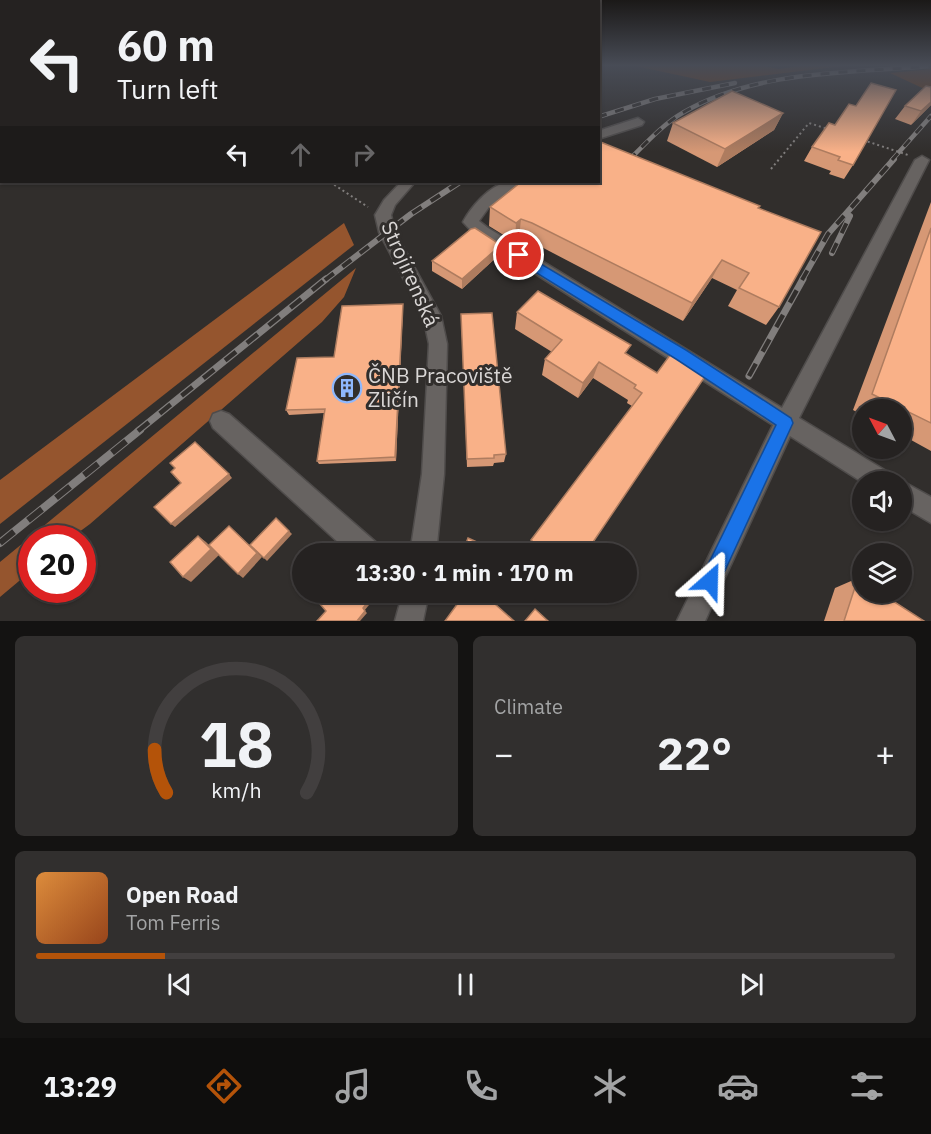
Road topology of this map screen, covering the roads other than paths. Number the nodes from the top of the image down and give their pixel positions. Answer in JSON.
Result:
{"nodes":[{"id":1,"x":638,"y":122,"type":"dead end"},
{"id":2,"x":600,"y":134,"type":"edge"},
{"id":3,"x":922,"y":160,"type":"road end"},
{"id":4,"x":407,"y":183,"type":"edge"},
{"id":5,"x":513,"y":183,"type":"edge"},
{"id":6,"x":221,"y":422,"type":"dead end"},
{"id":7,"x":785,"y":423,"type":"junction"},
{"id":8,"x":865,"y":471,"type":"edge"},
{"id":9,"x":912,"y":499,"type":"edge"},
{"id":10,"x":931,"y":511,"type":"edge"},
{"id":11,"x":358,"y":543,"type":"edge"},
{"id":12,"x":424,"y":543,"type":"edge"},
{"id":13,"x":414,"y":603,"type":"edge"},
{"id":14,"x":409,"y":621,"type":"edge"},
{"id":15,"x":691,"y":621,"type":"edge"}],
"edges":[{"from":1,"to":2,"type":"street"},
{"from":3,"to":7,"type":"street"},
{"from":4,"to":12,"type":"street","name":"Strojírenská"},
{"from":5,"to":7,"type":"street"},
{"from":6,"to":11,"type":"street"},
{"from":7,"to":8,"type":"street"},
{"from":7,"to":15,"type":"street"},
{"from":9,"to":10,"type":"street"},
{"from":13,"to":14,"type":"street"}]}
